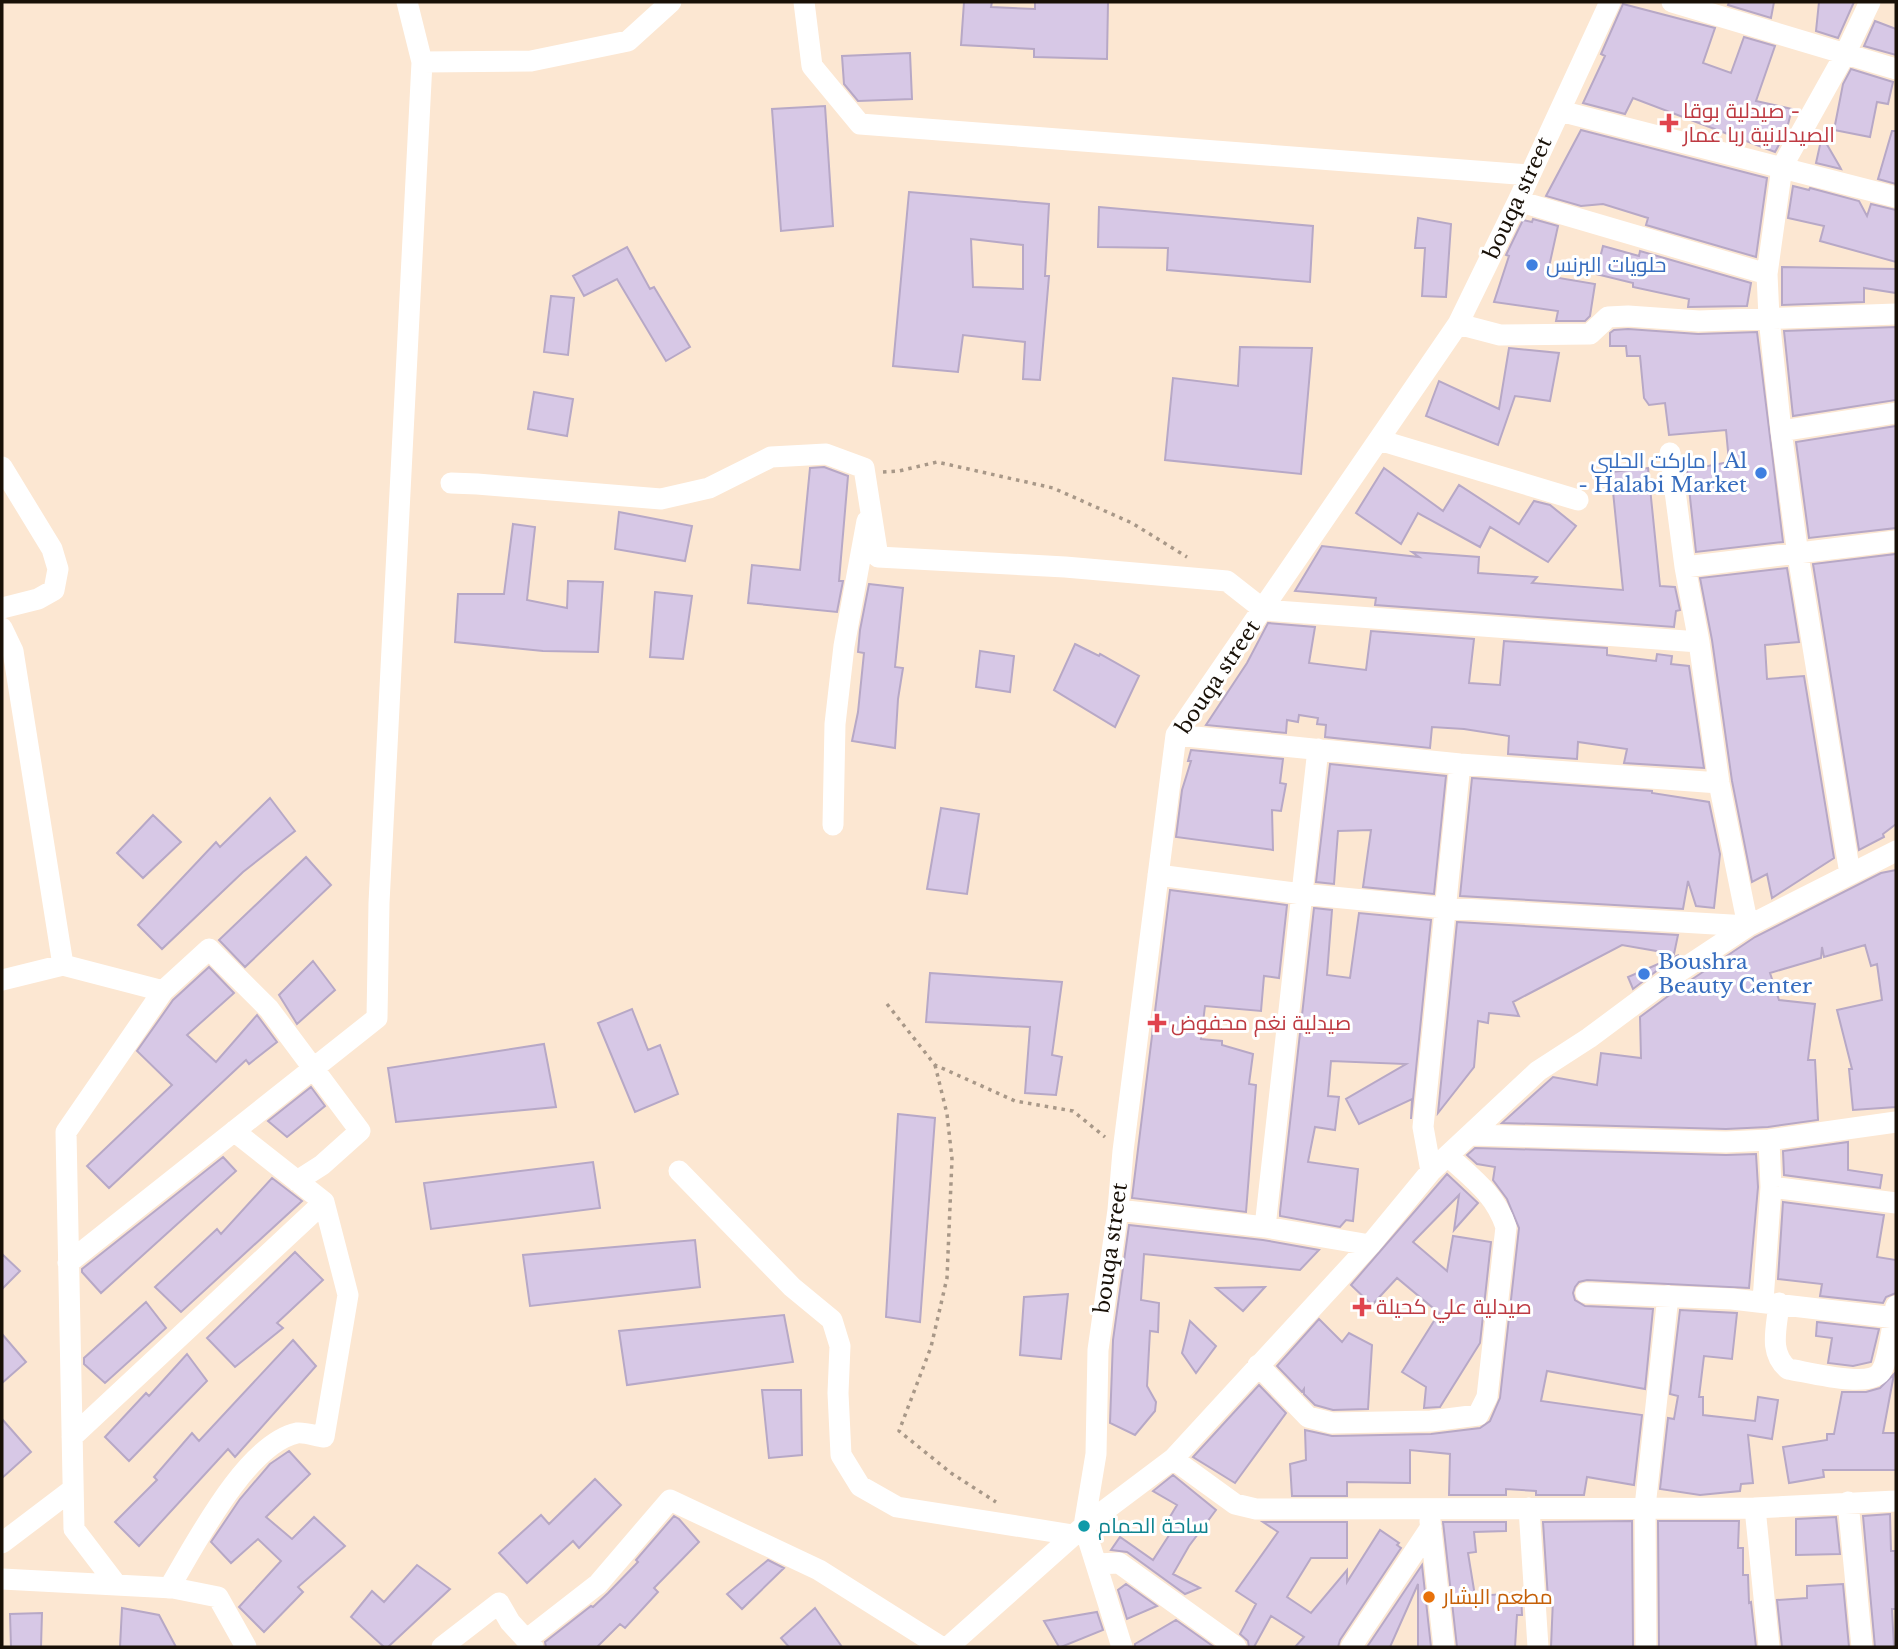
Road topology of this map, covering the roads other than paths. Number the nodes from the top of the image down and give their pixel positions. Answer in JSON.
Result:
{"nodes":[{"id":1,"x":407,"y":2,"type":"edge"},
{"id":2,"x":671,"y":2,"type":"edge"},
{"id":3,"x":804,"y":2,"type":"edge"},
{"id":4,"x":1610,"y":2,"type":"edge"},
{"id":5,"x":1672,"y":2,"type":"edge"},
{"id":6,"x":1870,"y":2,"type":"edge"},
{"id":7,"x":1845,"y":54,"type":"junction"},
{"id":8,"x":422,"y":62,"type":"junction"},
{"id":9,"x":1896,"y":69,"type":"edge"},
{"id":10,"x":1560,"y":111,"type":"junction"},
{"id":11,"x":1782,"y":167,"type":"junction"},
{"id":12,"x":1530,"y":175,"type":"junction"},
{"id":13,"x":1896,"y":197,"type":"edge"},
{"id":14,"x":1518,"y":201,"type":"junction"},
{"id":15,"x":1767,"y":274,"type":"junction"},
{"id":16,"x":1896,"y":314,"type":"edge"},
{"id":17,"x":1769,"y":318,"type":"junction"},
{"id":18,"x":1458,"y":324,"type":"junction"},
{"id":19,"x":1896,"y":413,"type":"edge"},
{"id":20,"x":1781,"y":431,"type":"junction"},
{"id":21,"x":1379,"y":440,"type":"junction"},
{"id":22,"x":1670,"y":453,"type":"dead end"},
{"id":23,"x":2,"y":467,"type":"edge"},
{"id":24,"x":451,"y":483,"type":"dead end"},
{"id":25,"x":1578,"y":500,"type":"dead end"},
{"id":26,"x":870,"y":508,"type":"junction"},
{"id":27,"x":1896,"y":541,"type":"edge"},
{"id":28,"x":1798,"y":555,"type":"junction"},
{"id":29,"x":1685,"y":567,"type":"junction"},
{"id":30,"x":2,"y":608,"type":"edge"},
{"id":31,"x":1264,"y":610,"type":"junction"},
{"id":32,"x":2,"y":628,"type":"edge"},
{"id":33,"x":1699,"y":642,"type":"junction"},
{"id":34,"x":1176,"y":736,"type":"junction"},
{"id":35,"x":1318,"y":749,"type":"junction"},
{"id":36,"x":1460,"y":764,"type":"junction"},
{"id":37,"x":1719,"y":783,"type":"junction"},
{"id":38,"x":833,"y":825,"type":"dead end"},
{"id":39,"x":1896,"y":851,"type":"edge"},
{"id":40,"x":1158,"y":874,"type":"junction"},
{"id":41,"x":1850,"y":874,"type":"junction"},
{"id":42,"x":1302,"y":894,"type":"junction"},
{"id":43,"x":1445,"y":908,"type":"junction"},
{"id":44,"x":1748,"y":926,"type":"junction"},
{"id":45,"x":63,"y":965,"type":"junction"},
{"id":46,"x":2,"y":980,"type":"edge"},
{"id":47,"x":163,"y":991,"type":"junction"},
{"id":48,"x":314,"y":1069,"type":"junction"},
{"id":49,"x":1896,"y":1122,"type":"edge"},
{"id":50,"x":234,"y":1131,"type":"junction"},
{"id":51,"x":1471,"y":1135,"type":"junction"},
{"id":52,"x":1769,"y":1140,"type":"junction"},
{"id":53,"x":1448,"y":1156,"type":"junction"},
{"id":54,"x":679,"y":1171,"type":"dead end"},
{"id":55,"x":1431,"y":1171,"type":"junction"},
{"id":56,"x":297,"y":1181,"type":"junction"},
{"id":57,"x":1771,"y":1186,"type":"junction"},
{"id":58,"x":324,"y":1202,"type":"junction"},
{"id":59,"x":1896,"y":1203,"type":"edge"},
{"id":60,"x":1118,"y":1210,"type":"junction"},
{"id":61,"x":1265,"y":1227,"type":"junction"},
{"id":62,"x":1370,"y":1245,"type":"junction"},
{"id":63,"x":68,"y":1263,"type":"junction"},
{"id":64,"x":1586,"y":1293,"type":"dead end"},
{"id":65,"x":1668,"y":1296,"type":"junction"},
{"id":66,"x":1771,"y":1302,"type":"junction"},
{"id":67,"x":1896,"y":1313,"type":"edge"},
{"id":68,"x":1258,"y":1365,"type":"junction"},
{"id":69,"x":72,"y":1437,"type":"junction"},
{"id":70,"x":1172,"y":1460,"type":"junction"},
{"id":71,"x":73,"y":1489,"type":"junction"},
{"id":72,"x":1896,"y":1501,"type":"edge"},
{"id":73,"x":1848,"y":1502,"type":"junction"},
{"id":74,"x":1645,"y":1507,"type":"junction"},
{"id":75,"x":1529,"y":1508,"type":"junction"},
{"id":76,"x":1755,"y":1508,"type":"junction"},
{"id":77,"x":1429,"y":1518,"type":"junction"},
{"id":78,"x":1078,"y":1530,"type":"junction"},
{"id":79,"x":2,"y":1543,"type":"edge"},
{"id":80,"x":1096,"y":1564,"type":"junction"},
{"id":81,"x":2,"y":1578,"type":"edge"},
{"id":82,"x":116,"y":1584,"type":"junction"},
{"id":83,"x":169,"y":1588,"type":"junction"},
{"id":84,"x":529,"y":1644,"type":"edge"},
{"id":85,"x":246,"y":1647,"type":"edge"},
{"id":86,"x":442,"y":1647,"type":"edge"},
{"id":87,"x":941,"y":1647,"type":"edge"},
{"id":88,"x":948,"y":1647,"type":"edge"},
{"id":89,"x":1122,"y":1647,"type":"edge"},
{"id":90,"x":1236,"y":1647,"type":"edge"},
{"id":91,"x":1350,"y":1647,"type":"edge"},
{"id":92,"x":1444,"y":1647,"type":"edge"},
{"id":93,"x":1538,"y":1647,"type":"edge"},
{"id":94,"x":1646,"y":1647,"type":"edge"},
{"id":95,"x":1769,"y":1647,"type":"edge"},
{"id":96,"x":1862,"y":1647,"type":"edge"}],
"edges":[{"from":1,"to":8,"type":"street"},
{"from":2,"to":8,"type":"street"},
{"from":3,"to":12,"type":"street"},
{"from":4,"to":10,"type":"street","name":"bouqa street"},
{"from":5,"to":7,"type":"street"},
{"from":6,"to":7,"type":"street"},
{"from":7,"to":9,"type":"street"},
{"from":7,"to":11,"type":"street"},
{"from":8,"to":48,"type":"street"},
{"from":10,"to":11,"type":"street"},
{"from":10,"to":12,"type":"street","name":"bouqa street"},
{"from":11,"to":13,"type":"street"},
{"from":11,"to":15,"type":"street"},
{"from":12,"to":14,"type":"street","name":"bouqa street"},
{"from":14,"to":15,"type":"street"},
{"from":14,"to":18,"type":"street","name":"bouqa street"},
{"from":15,"to":17,"type":"street"},
{"from":16,"to":17,"type":"street"},
{"from":17,"to":18,"type":"street"},
{"from":17,"to":20,"type":"street"},
{"from":18,"to":21,"type":"street","name":"bouqa street"},
{"from":19,"to":20,"type":"street"},
{"from":20,"to":28,"type":"street"},
{"from":21,"to":25,"type":"street"},
{"from":21,"to":31,"type":"street","name":"bouqa street"},
{"from":22,"to":29,"type":"street"},
{"from":23,"to":30,"type":"street"},
{"from":24,"to":26,"type":"street"},
{"from":26,"to":31,"type":"street"},
{"from":26,"to":38,"type":"street"},
{"from":27,"to":28,"type":"street"},
{"from":28,"to":29,"type":"street"},
{"from":28,"to":41,"type":"street"},
{"from":29,"to":33,"type":"street"},
{"from":31,"to":33,"type":"street"},
{"from":31,"to":34,"type":"street","name":"bouqa street"},
{"from":32,"to":45,"type":"street"},
{"from":33,"to":37,"type":"street"},
{"from":34,"to":35,"type":"street"},
{"from":34,"to":40,"type":"street","name":"bouqa street"},
{"from":35,"to":36,"type":"street"},
{"from":35,"to":42,"type":"street"},
{"from":36,"to":37,"type":"street"},
{"from":36,"to":43,"type":"street"},
{"from":37,"to":44,"type":"street"},
{"from":39,"to":41,"type":"street"},
{"from":40,"to":42,"type":"street"},
{"from":40,"to":60,"type":"street","name":"bouqa street"},
{"from":41,"to":44,"type":"street"},
{"from":42,"to":43,"type":"street"},
{"from":42,"to":61,"type":"street"},
{"from":43,"to":44,"type":"street"},
{"from":43,"to":55,"type":"street"},
{"from":44,"to":51,"type":"street"},
{"from":45,"to":46,"type":"street"},
{"from":45,"to":47,"type":"street"},
{"from":47,"to":48,"type":"street"},
{"from":47,"to":63,"type":"street"},
{"from":48,"to":50,"type":"street"},
{"from":48,"to":56,"type":"street"},
{"from":49,"to":52,"type":"street"},
{"from":50,"to":56,"type":"street"},
{"from":50,"to":63,"type":"street"},
{"from":51,"to":52,"type":"street"},
{"from":51,"to":53,"type":"street"},
{"from":52,"to":57,"type":"street"},
{"from":53,"to":55,"type":"street"},
{"from":53,"to":68,"type":"street"},
{"from":54,"to":78,"type":"street"},
{"from":55,"to":62,"type":"street"},
{"from":56,"to":58,"type":"street"},
{"from":57,"to":59,"type":"street"},
{"from":57,"to":66,"type":"street"},
{"from":58,"to":69,"type":"street"},
{"from":58,"to":83,"type":"street"},
{"from":60,"to":61,"type":"street"},
{"from":60,"to":78,"type":"street","name":"bouqa street"},
{"from":61,"to":62,"type":"street"},
{"from":62,"to":68,"type":"street"},
{"from":63,"to":69,"type":"street"},
{"from":64,"to":65,"type":"street"},
{"from":65,"to":66,"type":"street"},
{"from":65,"to":74,"type":"street"},
{"from":66,"to":67,"type":"street"},
{"from":66,"to":67,"type":"street"},
{"from":68,"to":70,"type":"street"},
{"from":69,"to":71,"type":"street"},
{"from":70,"to":77,"type":"street"},
{"from":70,"to":78,"type":"street"},
{"from":71,"to":79,"type":"street"},
{"from":71,"to":82,"type":"street"},
{"from":72,"to":73,"type":"street"},
{"from":73,"to":76,"type":"street"},
{"from":73,"to":96,"type":"street"},
{"from":74,"to":75,"type":"street"},
{"from":74,"to":76,"type":"street"},
{"from":74,"to":94,"type":"street"},
{"from":75,"to":77,"type":"street"},
{"from":75,"to":93,"type":"street"},
{"from":76,"to":95,"type":"street"},
{"from":77,"to":91,"type":"street"},
{"from":77,"to":92,"type":"street"},
{"from":78,"to":80,"type":"street"},
{"from":78,"to":88,"type":"street"},
{"from":80,"to":89,"type":"street"},
{"from":80,"to":90,"type":"street"},
{"from":81,"to":82,"type":"street"},
{"from":82,"to":83,"type":"street"},
{"from":83,"to":85,"type":"street"},
{"from":84,"to":86,"type":"street"},
{"from":84,"to":87,"type":"street"}]}
